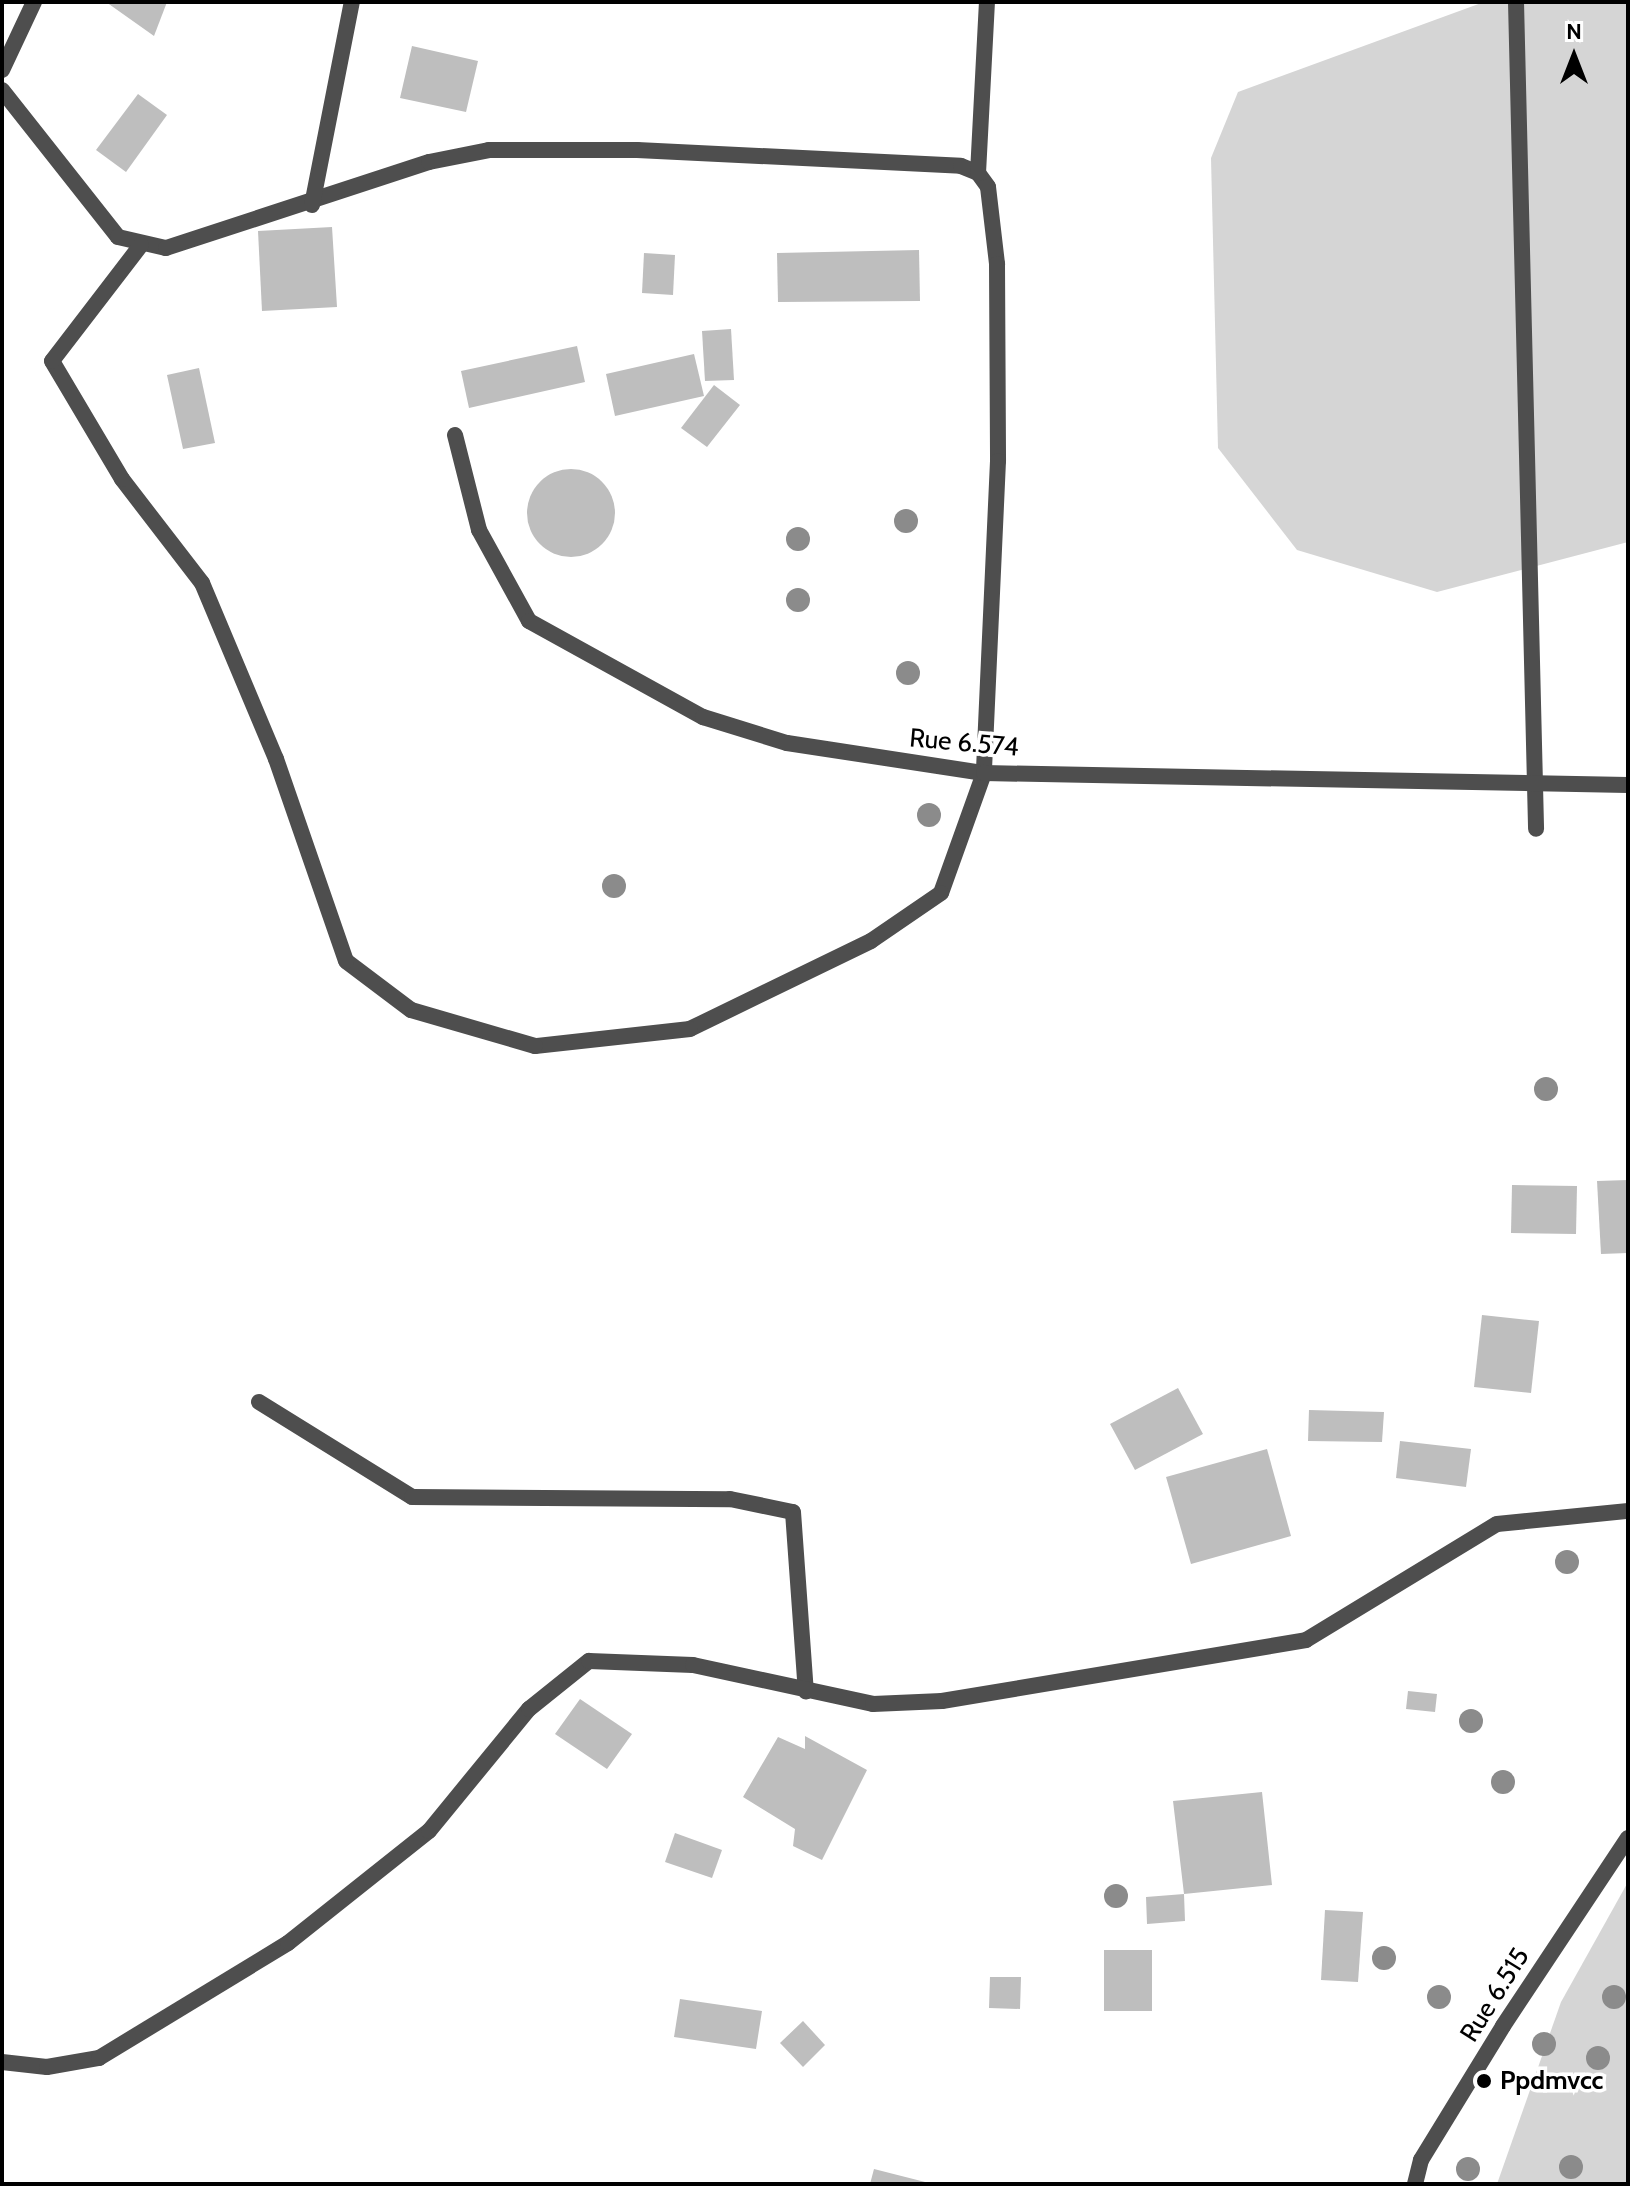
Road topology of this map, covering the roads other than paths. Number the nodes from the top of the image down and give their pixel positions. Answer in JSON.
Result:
{"nodes":[{"id":1,"x":34,"y":2,"type":"edge"},
{"id":2,"x":352,"y":2,"type":"edge"},
{"id":3,"x":987,"y":2,"type":"edge"},
{"id":4,"x":1516,"y":2,"type":"edge"},
{"id":5,"x":2,"y":70,"type":"edge"},
{"id":6,"x":2,"y":90,"type":"edge"},
{"id":7,"x":978,"y":173,"type":"junction"},
{"id":8,"x":312,"y":205,"type":"junction"},
{"id":9,"x":141,"y":245,"type":"junction"},
{"id":10,"x":455,"y":435,"type":"dead end"},
{"id":11,"x":984,"y":773,"type":"junction"},
{"id":12,"x":1535,"y":782,"type":"junction"},
{"id":13,"x":1628,"y":785,"type":"edge"},
{"id":14,"x":1536,"y":829,"type":"dead end"},
{"id":15,"x":259,"y":1402,"type":"dead end"},
{"id":16,"x":1628,"y":1511,"type":"edge"},
{"id":17,"x":806,"y":1692,"type":"junction"},
{"id":18,"x":1628,"y":1838,"type":"edge"},
{"id":19,"x":2,"y":2062,"type":"edge"},
{"id":20,"x":1415,"y":2184,"type":"edge"}],
"edges":[{"from":1,"to":5,"type":"street"},
{"from":2,"to":8,"type":"street"},
{"from":3,"to":7,"type":"street"},
{"from":4,"to":12,"type":"street"},
{"from":6,"to":9,"type":"street"},
{"from":7,"to":8,"type":"street"},
{"from":7,"to":11,"type":"street"},
{"from":8,"to":9,"type":"street"},
{"from":9,"to":11,"type":"street"},
{"from":10,"to":11,"type":"street","name":"Rue 6.574"},
{"from":11,"to":12,"type":"street","name":"Rue 6.574"},
{"from":12,"to":13,"type":"street","name":"Rue 6.574"},
{"from":12,"to":14,"type":"street"},
{"from":15,"to":17,"type":"street"},
{"from":16,"to":17,"type":"street"},
{"from":17,"to":19,"type":"street"},
{"from":18,"to":20,"type":"street","name":"Rue 6.515"}]}
